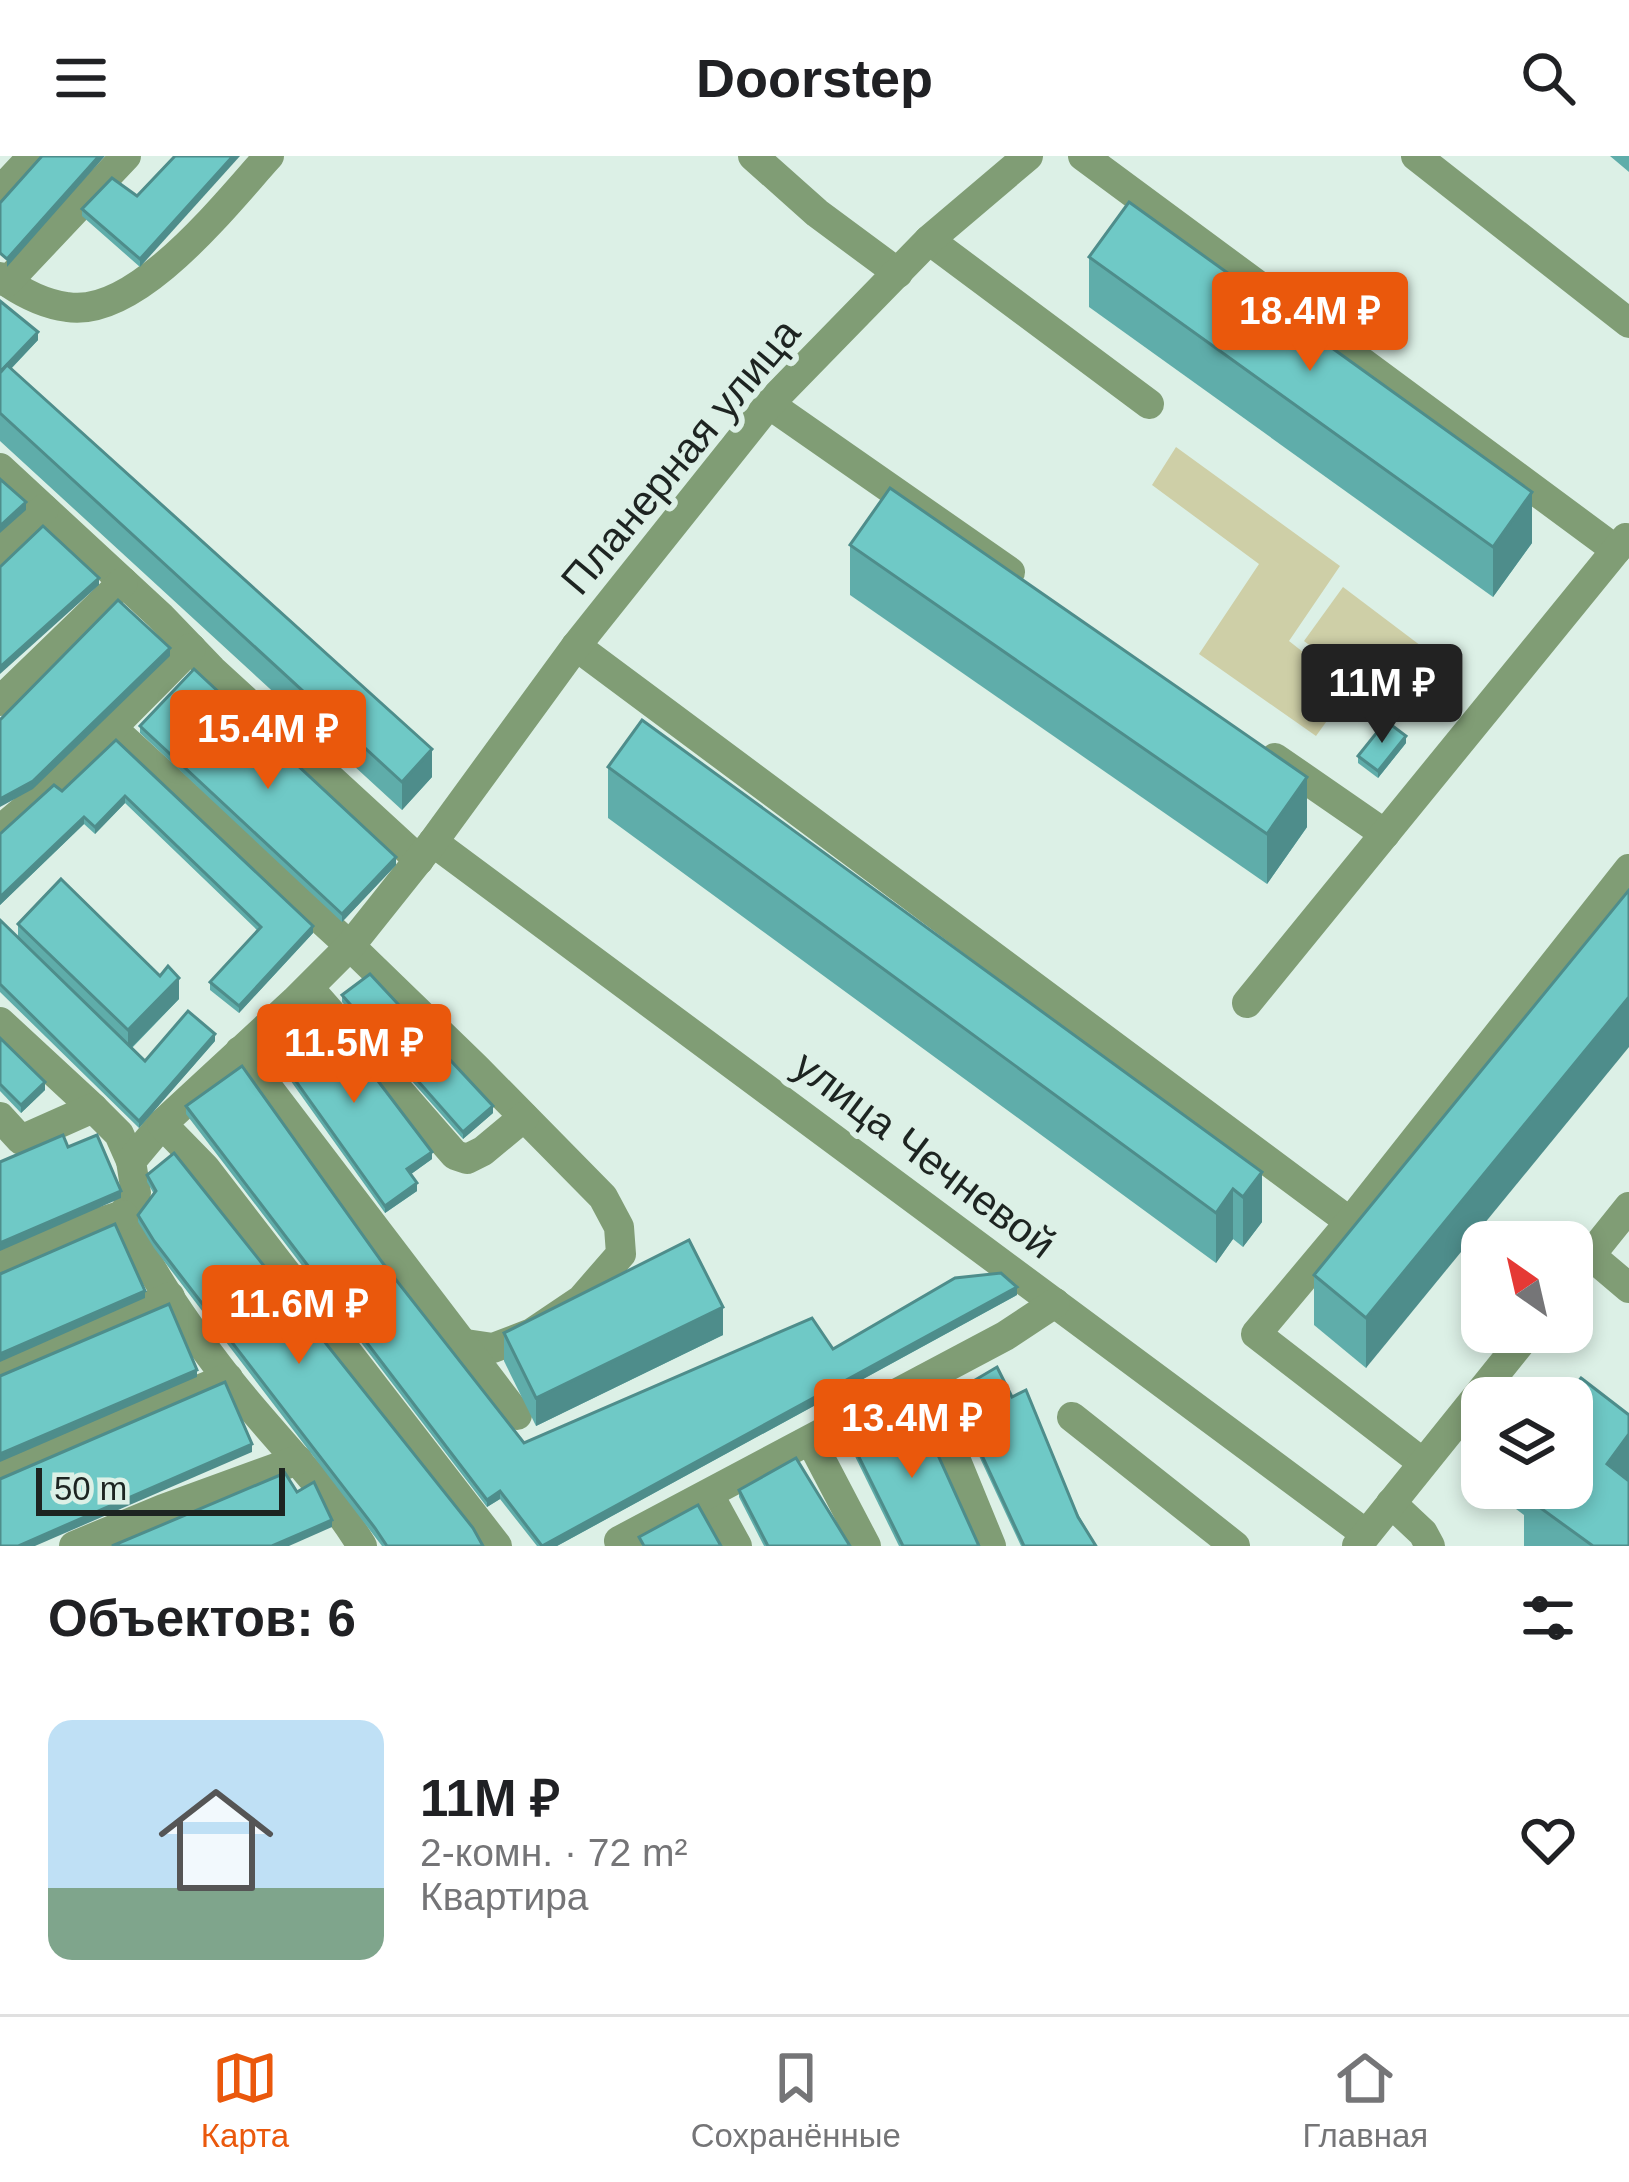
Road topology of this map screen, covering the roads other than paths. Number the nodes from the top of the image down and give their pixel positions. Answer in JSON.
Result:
{"nodes":[{"id":1,"x":33,"y":156,"type":"edge"},
{"id":2,"x":126,"y":156,"type":"edge"},
{"id":3,"x":269,"y":156,"type":"edge"},
{"id":4,"x":754,"y":156,"type":"edge"},
{"id":5,"x":1028,"y":156,"type":"edge"},
{"id":6,"x":1083,"y":156,"type":"edge"},
{"id":7,"x":1416,"y":156,"type":"edge"},
{"id":8,"x":0,"y":190,"type":"edge"},
{"id":9,"x":929,"y":240,"type":"junction"},
{"id":10,"x":898,"y":273,"type":"junction"},
{"id":11,"x":3,"y":280,"type":"edge"},
{"id":12,"x":1629,"y":322,"type":"edge"},
{"id":13,"x":769,"y":404,"type":"junction"},
{"id":14,"x":1149,"y":404,"type":"dead end"},
{"id":15,"x":0,"y":468,"type":"edge"},
{"id":16,"x":44,"y":509,"type":"junction"},
{"id":17,"x":1623,"y":542,"type":"edge"},
{"id":18,"x":0,"y":551,"type":"edge"},
{"id":19,"x":123,"y":582,"type":"junction"},
{"id":20,"x":1028,"y":585,"type":"edge"},
{"id":21,"x":576,"y":646,"type":"junction"},
{"id":22,"x":191,"y":648,"type":"junction"},
{"id":23,"x":0,"y":700,"type":"edge"},
{"id":24,"x":112,"y":728,"type":"junction"},
{"id":25,"x":1252,"y":742,"type":"edge"},
{"id":26,"x":0,"y":830,"type":"edge"},
{"id":27,"x":1385,"y":834,"type":"junction"},
{"id":28,"x":426,"y":851,"type":"junction"},
{"id":29,"x":1629,"y":868,"type":"edge"},
{"id":30,"x":350,"y":946,"type":"junction"},
{"id":31,"x":309,"y":988,"type":"junction"},
{"id":32,"x":1247,"y":1003,"type":"dead end"},
{"id":33,"x":0,"y":1022,"type":"edge"},
{"id":34,"x":240,"y":1051,"type":"junction"},
{"id":35,"x":93,"y":1108,"type":"junction"},
{"id":36,"x":524,"y":1117,"type":"junction"},
{"id":37,"x":162,"y":1124,"type":"junction"},
{"id":38,"x":7,"y":1135,"type":"edge"},
{"id":39,"x":131,"y":1161,"type":"junction"},
{"id":40,"x":1629,"y":1207,"type":"edge"},
{"id":41,"x":123,"y":1215,"type":"junction"},
{"id":42,"x":1350,"y":1222,"type":"junction"},
{"id":43,"x":1593,"y":1252,"type":"edge"},
{"id":44,"x":0,"y":1262,"type":"edge"},
{"id":45,"x":1593,"y":1272,"type":"edge"},
{"id":46,"x":1629,"y":1288,"type":"edge"},
{"id":47,"x":170,"y":1297,"type":"junction"},
{"id":48,"x":1055,"y":1303,"type":"junction"},
{"id":49,"x":466,"y":1344,"type":"junction"},
{"id":50,"x":1511,"y":1353,"type":"edge"},
{"id":51,"x":0,"y":1372,"type":"edge"},
{"id":52,"x":228,"y":1378,"type":"junction"},
{"id":53,"x":923,"y":1380,"type":"junction"},
{"id":54,"x":517,"y":1415,"type":"dead end"},
{"id":55,"x":1072,"y":1417,"type":"dead end"},
{"id":56,"x":811,"y":1441,"type":"junction"},
{"id":57,"x":298,"y":1460,"type":"junction"},
{"id":58,"x":1423,"y":1463,"type":"junction"},
{"id":59,"x":0,"y":1471,"type":"edge"},
{"id":60,"x":709,"y":1495,"type":"junction"},
{"id":61,"x":1391,"y":1503,"type":"junction"},
{"id":62,"x":358,"y":1540,"type":"edge"},
{"id":63,"x":1361,"y":1540,"type":"edge"},
{"id":64,"x":617,"y":1544,"type":"edge"},
{"id":65,"x":74,"y":1546,"type":"edge"},
{"id":66,"x":324,"y":1546,"type":"edge"},
{"id":67,"x":497,"y":1546,"type":"edge"},
{"id":68,"x":736,"y":1546,"type":"edge"},
{"id":69,"x":866,"y":1546,"type":"edge"},
{"id":70,"x":992,"y":1546,"type":"edge"},
{"id":71,"x":1235,"y":1546,"type":"edge"},
{"id":72,"x":1430,"y":1546,"type":"edge"}],
"edges":[{"from":1,"to":8,"type":"street"},
{"from":2,"to":11,"type":"street"},
{"from":3,"to":11,"type":"street"},
{"from":4,"to":10,"type":"street"},
{"from":5,"to":9,"type":"street","name":"Планерная улица"},
{"from":6,"to":17,"type":"street"},
{"from":7,"to":12,"type":"street"},
{"from":9,"to":10,"type":"street","name":"Планерная улица"},
{"from":9,"to":14,"type":"street"},
{"from":10,"to":13,"type":"street","name":"Планерная улица"},
{"from":13,"to":20,"type":"street"},
{"from":13,"to":21,"type":"street","name":"Планерная улица"},
{"from":15,"to":16,"type":"street","name":"улица Чечневой"},
{"from":16,"to":18,"type":"street"},
{"from":16,"to":19,"type":"street","name":"улица Чечневой"},
{"from":17,"to":27,"type":"street"},
{"from":19,"to":22,"type":"street","name":"улица Чечневой"},
{"from":19,"to":23,"type":"street"},
{"from":21,"to":28,"type":"street","name":"Планерная улица"},
{"from":21,"to":42,"type":"street"},
{"from":22,"to":24,"type":"street"},
{"from":22,"to":28,"type":"street","name":"улица Чечневой"},
{"from":24,"to":26,"type":"street"},
{"from":24,"to":30,"type":"street"},
{"from":25,"to":27,"type":"street"},
{"from":27,"to":32,"type":"street"},
{"from":28,"to":30,"type":"street","name":"Планерная улица"},
{"from":28,"to":48,"type":"street","name":"улица Чечневой"},
{"from":29,"to":42,"type":"street"},
{"from":30,"to":31,"type":"street","name":"Планерная улица"},
{"from":30,"to":36,"type":"street"},
{"from":31,"to":34,"type":"street","name":"Планерная улица"},
{"from":31,"to":36,"type":"street"},
{"from":33,"to":35,"type":"street"},
{"from":34,"to":37,"type":"street","name":"Планерная улица"},
{"from":34,"to":49,"type":"street"},
{"from":35,"to":38,"type":"street"},
{"from":35,"to":39,"type":"street"},
{"from":36,"to":49,"type":"street"},
{"from":37,"to":39,"type":"street","name":"Планерная улица"},
{"from":37,"to":67,"type":"street"},
{"from":39,"to":41,"type":"street"},
{"from":40,"to":43,"type":"street"},
{"from":41,"to":44,"type":"street"},
{"from":41,"to":47,"type":"street"},
{"from":42,"to":58,"type":"street"},
{"from":45,"to":46,"type":"street"},
{"from":47,"to":51,"type":"street"},
{"from":47,"to":52,"type":"street"},
{"from":48,"to":53,"type":"street"},
{"from":48,"to":63,"type":"street","name":"улица Чечневой"},
{"from":49,"to":54,"type":"street"},
{"from":50,"to":58,"type":"street"},
{"from":52,"to":57,"type":"street"},
{"from":52,"to":59,"type":"street"},
{"from":53,"to":56,"type":"street"},
{"from":53,"to":70,"type":"street"},
{"from":55,"to":71,"type":"street"},
{"from":56,"to":60,"type":"street"},
{"from":56,"to":69,"type":"street"},
{"from":57,"to":62,"type":"street"},
{"from":57,"to":65,"type":"street"},
{"from":58,"to":61,"type":"street"},
{"from":60,"to":64,"type":"street"},
{"from":60,"to":68,"type":"street"},
{"from":61,"to":63,"type":"street"},
{"from":61,"to":72,"type":"street"},
{"from":62,"to":66,"type":"street"}]}
